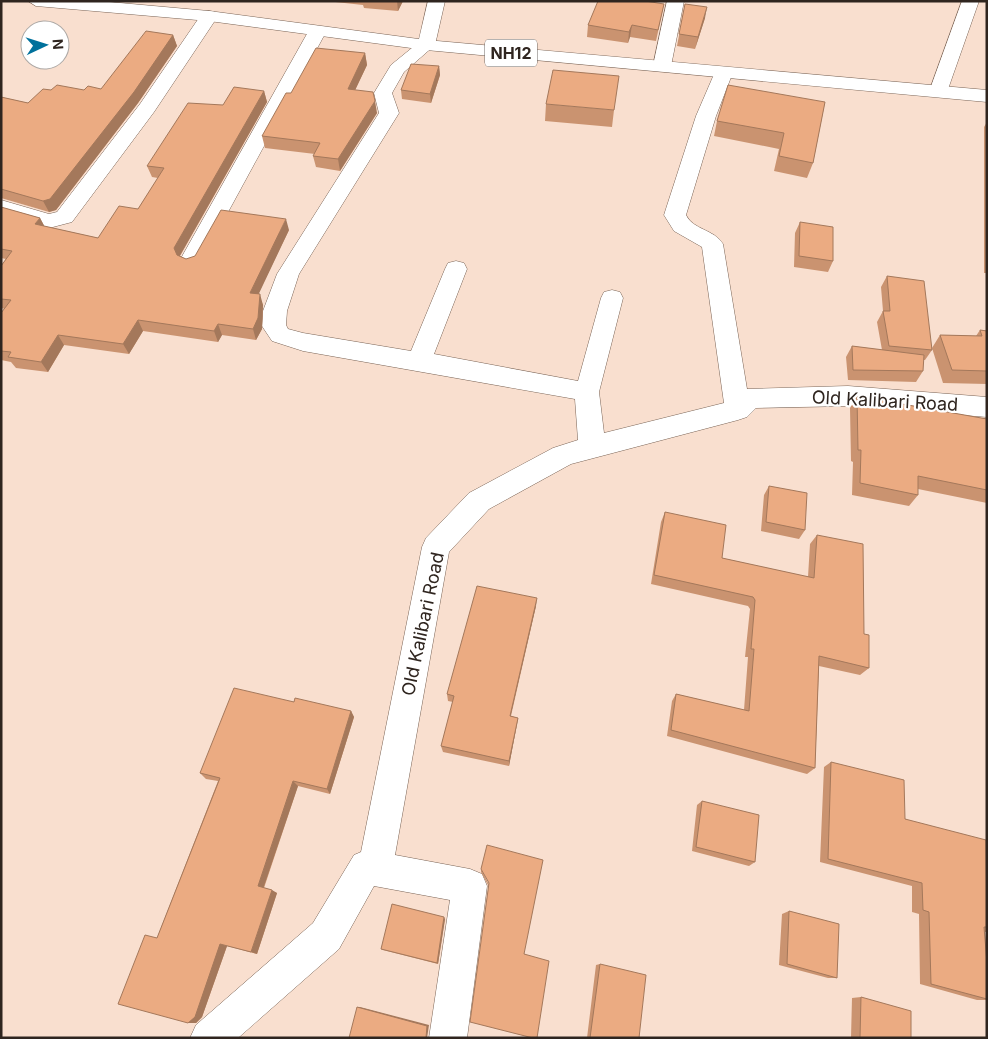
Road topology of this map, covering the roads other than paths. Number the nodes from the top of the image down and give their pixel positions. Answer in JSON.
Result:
{"nodes":[{"id":1,"x":36,"y":1,"type":"edge"},
{"id":2,"x":437,"y":1,"type":"edge"},
{"id":3,"x":676,"y":1,"type":"edge"},
{"id":4,"x":971,"y":1,"type":"edge"},
{"id":5,"x":209,"y":16,"type":"junction"},
{"id":6,"x":317,"y":32,"type":"junction"},
{"id":7,"x":426,"y":45,"type":"junction"},
{"id":8,"x":662,"y":66,"type":"junction"},
{"id":9,"x":724,"y":72,"type":"junction"},
{"id":10,"x":938,"y":92,"type":"junction"},
{"id":11,"x":987,"y":96,"type":"edge"},
{"id":12,"x":1,"y":207,"type":"edge"},
{"id":13,"x":191,"y":260,"type":"edge"},
{"id":14,"x":456,"y":269,"type":"dead end"},
{"id":15,"x":612,"y":298,"type":"dead end"},
{"id":16,"x":419,"y":360,"type":"junction"},
{"id":17,"x":587,"y":392,"type":"junction"},
{"id":18,"x":987,"y":407,"type":"edge"},
{"id":19,"x":738,"y":410,"type":"junction"},
{"id":20,"x":592,"y":446,"type":"junction"},
{"id":21,"x":366,"y":867,"type":"junction"},
{"id":22,"x":209,"y":1038,"type":"edge"},
{"id":23,"x":448,"y":1038,"type":"edge"}],
"edges":[{"from":1,"to":5,"type":"main road","number":"NH12"},
{"from":2,"to":7,"type":"main road"},
{"from":3,"to":8,"type":"main road"},
{"from":4,"to":10,"type":"main road"},
{"from":5,"to":6,"type":"main road","number":"NH12"},
{"from":5,"to":12,"type":"main road"},
{"from":6,"to":7,"type":"main road","number":"NH12"},
{"from":6,"to":13,"type":"main road"},
{"from":7,"to":8,"type":"main road","number":"NH12"},
{"from":7,"to":16,"type":"main road"},
{"from":8,"to":9,"type":"main road","number":"NH12"},
{"from":9,"to":10,"type":"main road","number":"NH12"},
{"from":9,"to":19,"type":"main road"},
{"from":10,"to":11,"type":"main road","number":"NH12"},
{"from":14,"to":16,"type":"main road"},
{"from":15,"to":17,"type":"main road"},
{"from":16,"to":17,"type":"main road"},
{"from":17,"to":20,"type":"main road"},
{"from":18,"to":19,"type":"main road","name":"Old Kalibari Road"},
{"from":19,"to":20,"type":"main road","name":"Old Kalibari Road"},
{"from":20,"to":21,"type":"main road","name":"Old Kalibari Road"},
{"from":21,"to":22,"type":"main road","name":"Old Kalibari Road"},
{"from":21,"to":23,"type":"main road"}]}
